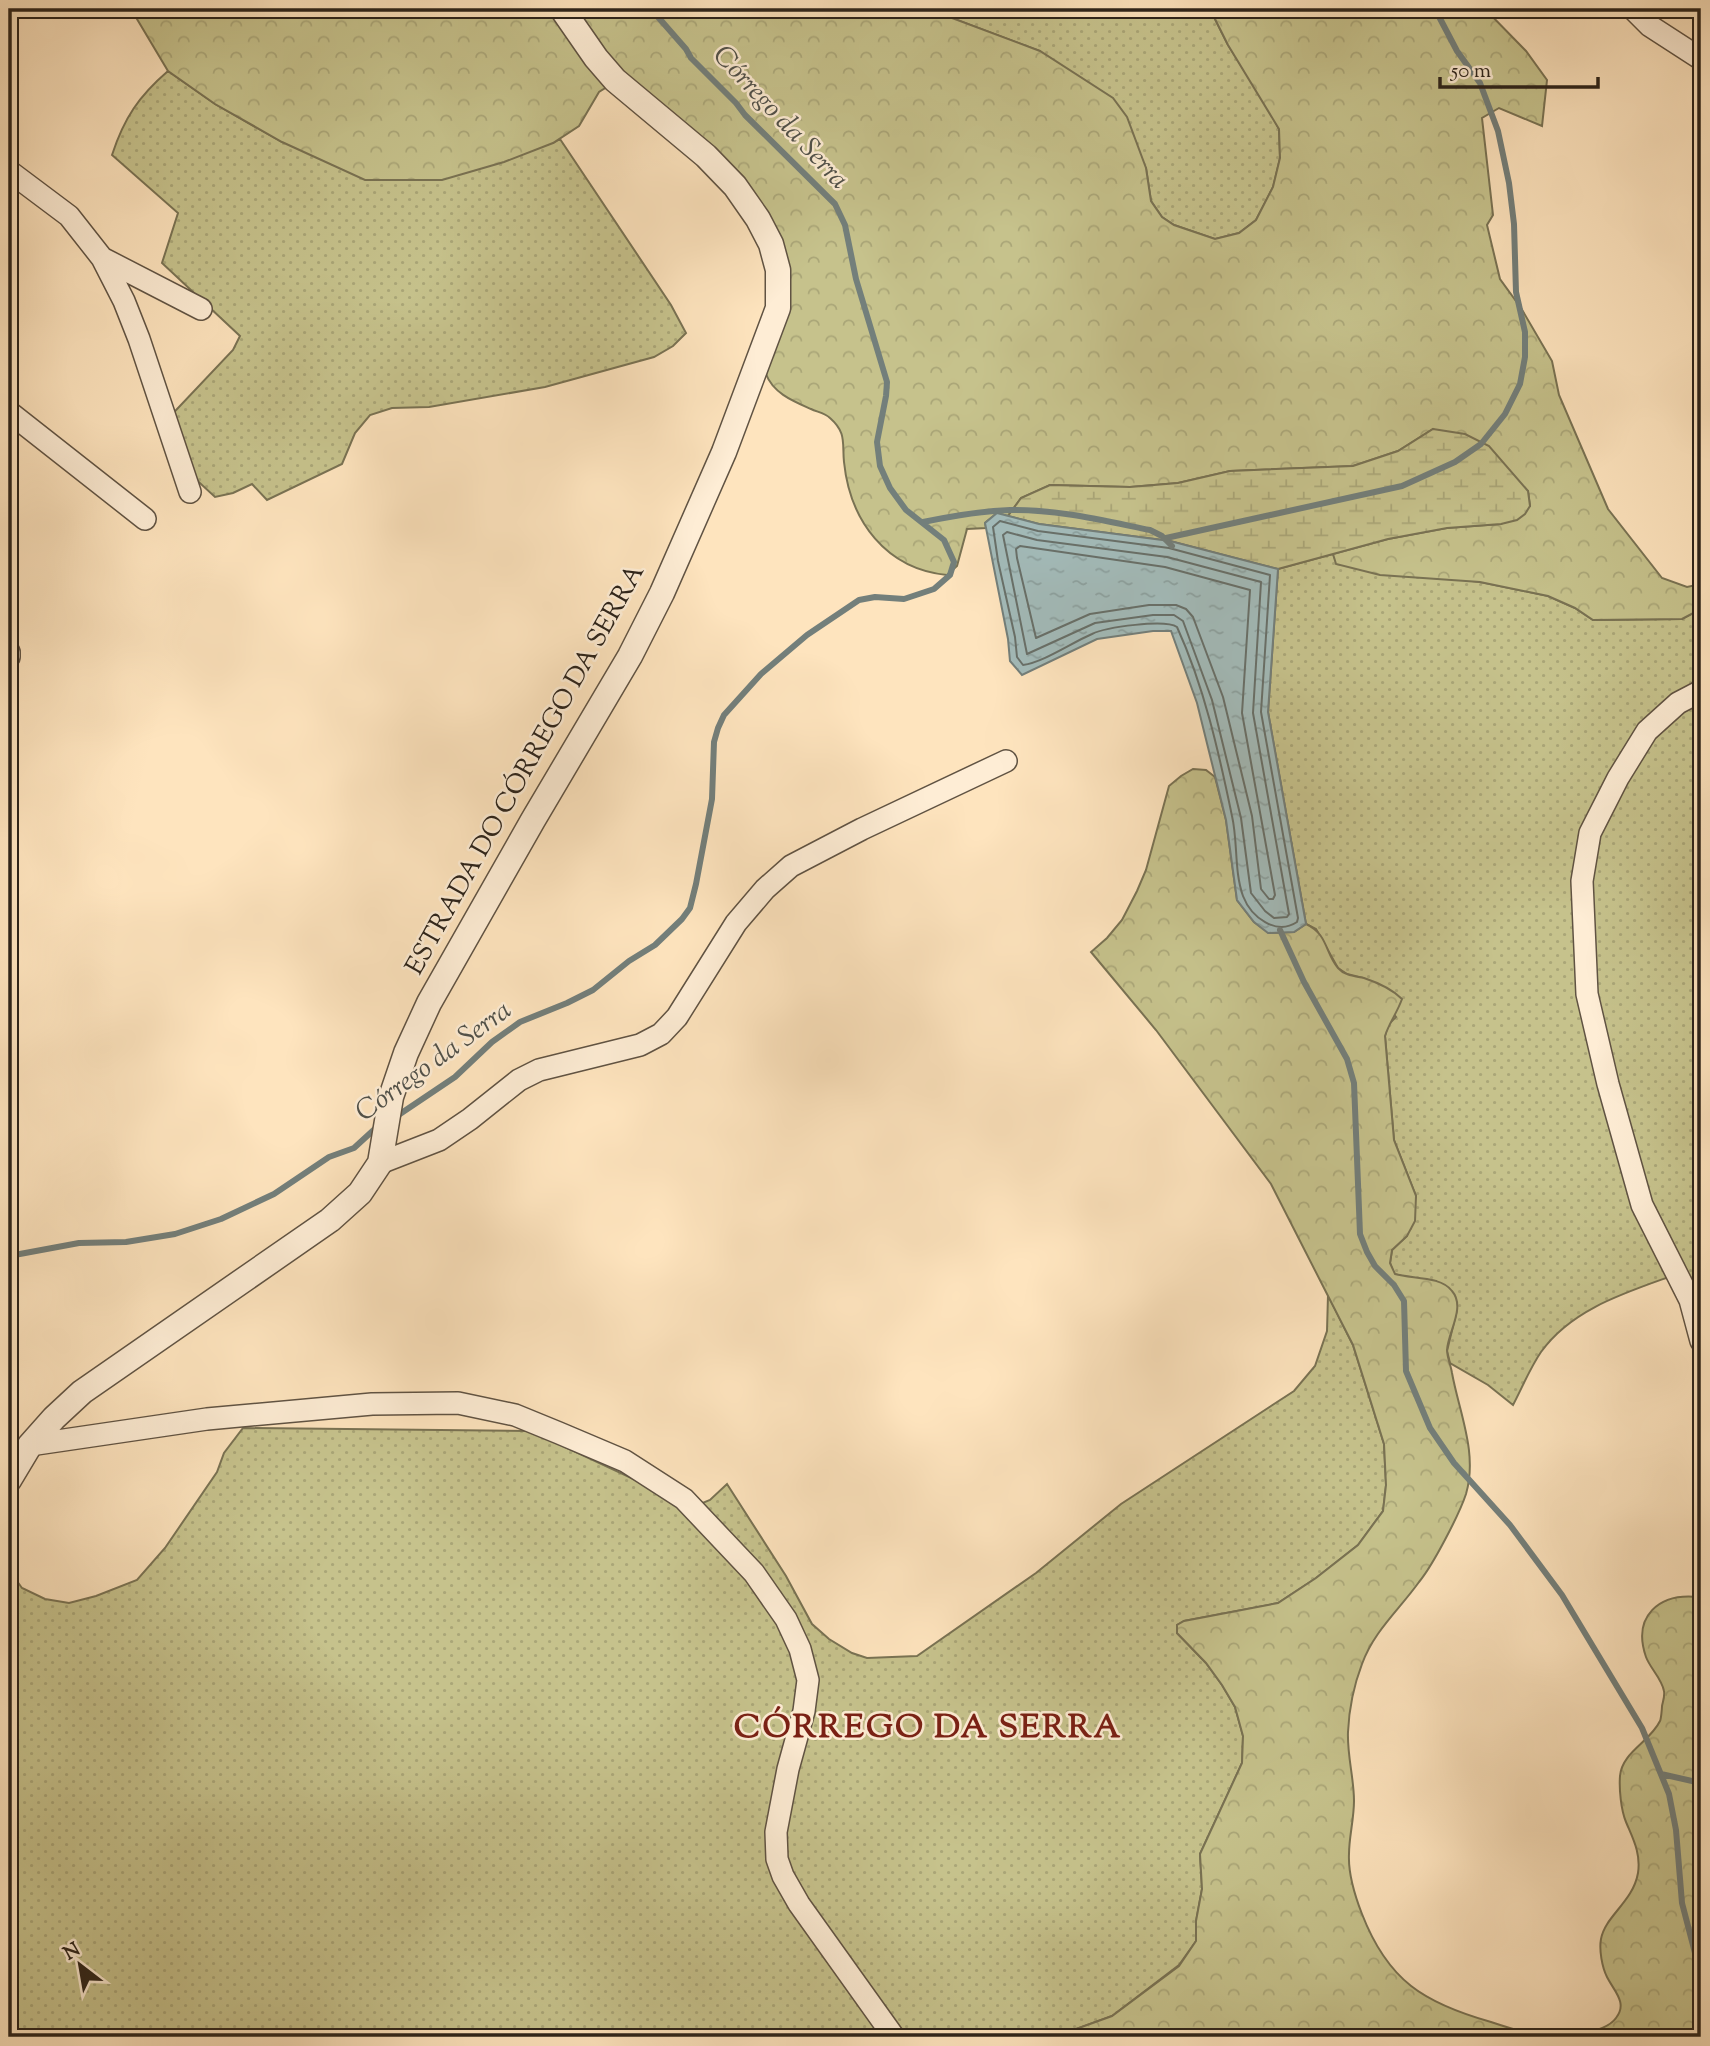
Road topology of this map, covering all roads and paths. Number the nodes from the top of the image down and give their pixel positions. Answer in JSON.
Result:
{"nodes":[{"id":1,"x":562,"y":9,"type":"edge"},
{"id":2,"x":1633,"y":9,"type":"edge"},
{"id":3,"x":1701,"y":58,"type":"edge"},
{"id":4,"x":9,"y":171,"type":"edge"},
{"id":5,"x":102,"y":258,"type":"junction"},
{"id":6,"x":201,"y":309,"type":"dead end"},
{"id":7,"x":9,"y":412,"type":"edge"},
{"id":8,"x":190,"y":492,"type":"dead end"},
{"id":9,"x":145,"y":519,"type":"dead end"},
{"id":10,"x":1701,"y":691,"type":"edge"},
{"id":11,"x":1006,"y":761,"type":"dead end"},
{"id":12,"x":380,"y":1163,"type":"junction"},
{"id":13,"x":1701,"y":1341,"type":"edge"},
{"id":14,"x":30,"y":1445,"type":"junction"},
{"id":15,"x":9,"y":1480,"type":"edge"},
{"id":16,"x":894,"y":2037,"type":"edge"}],
"edges":[{"from":1,"to":12,"type":"street","name":"ESTRADA DO CÓRREGO DA SERRA"},
{"from":2,"to":3,"type":"street"},
{"from":4,"to":5,"type":"street"},
{"from":5,"to":6,"type":"street"},
{"from":5,"to":8,"type":"street"},
{"from":7,"to":9,"type":"street"},
{"from":10,"to":13,"type":"street"},
{"from":11,"to":12,"type":"street"},
{"from":12,"to":14,"type":"street","name":"ESTRADA DO CÓRREGO DA SERRA"},
{"from":14,"to":15,"type":"street","name":"ESTRADA DO CÓRREGO DA SERRA"},
{"from":14,"to":16,"type":"street"}]}
